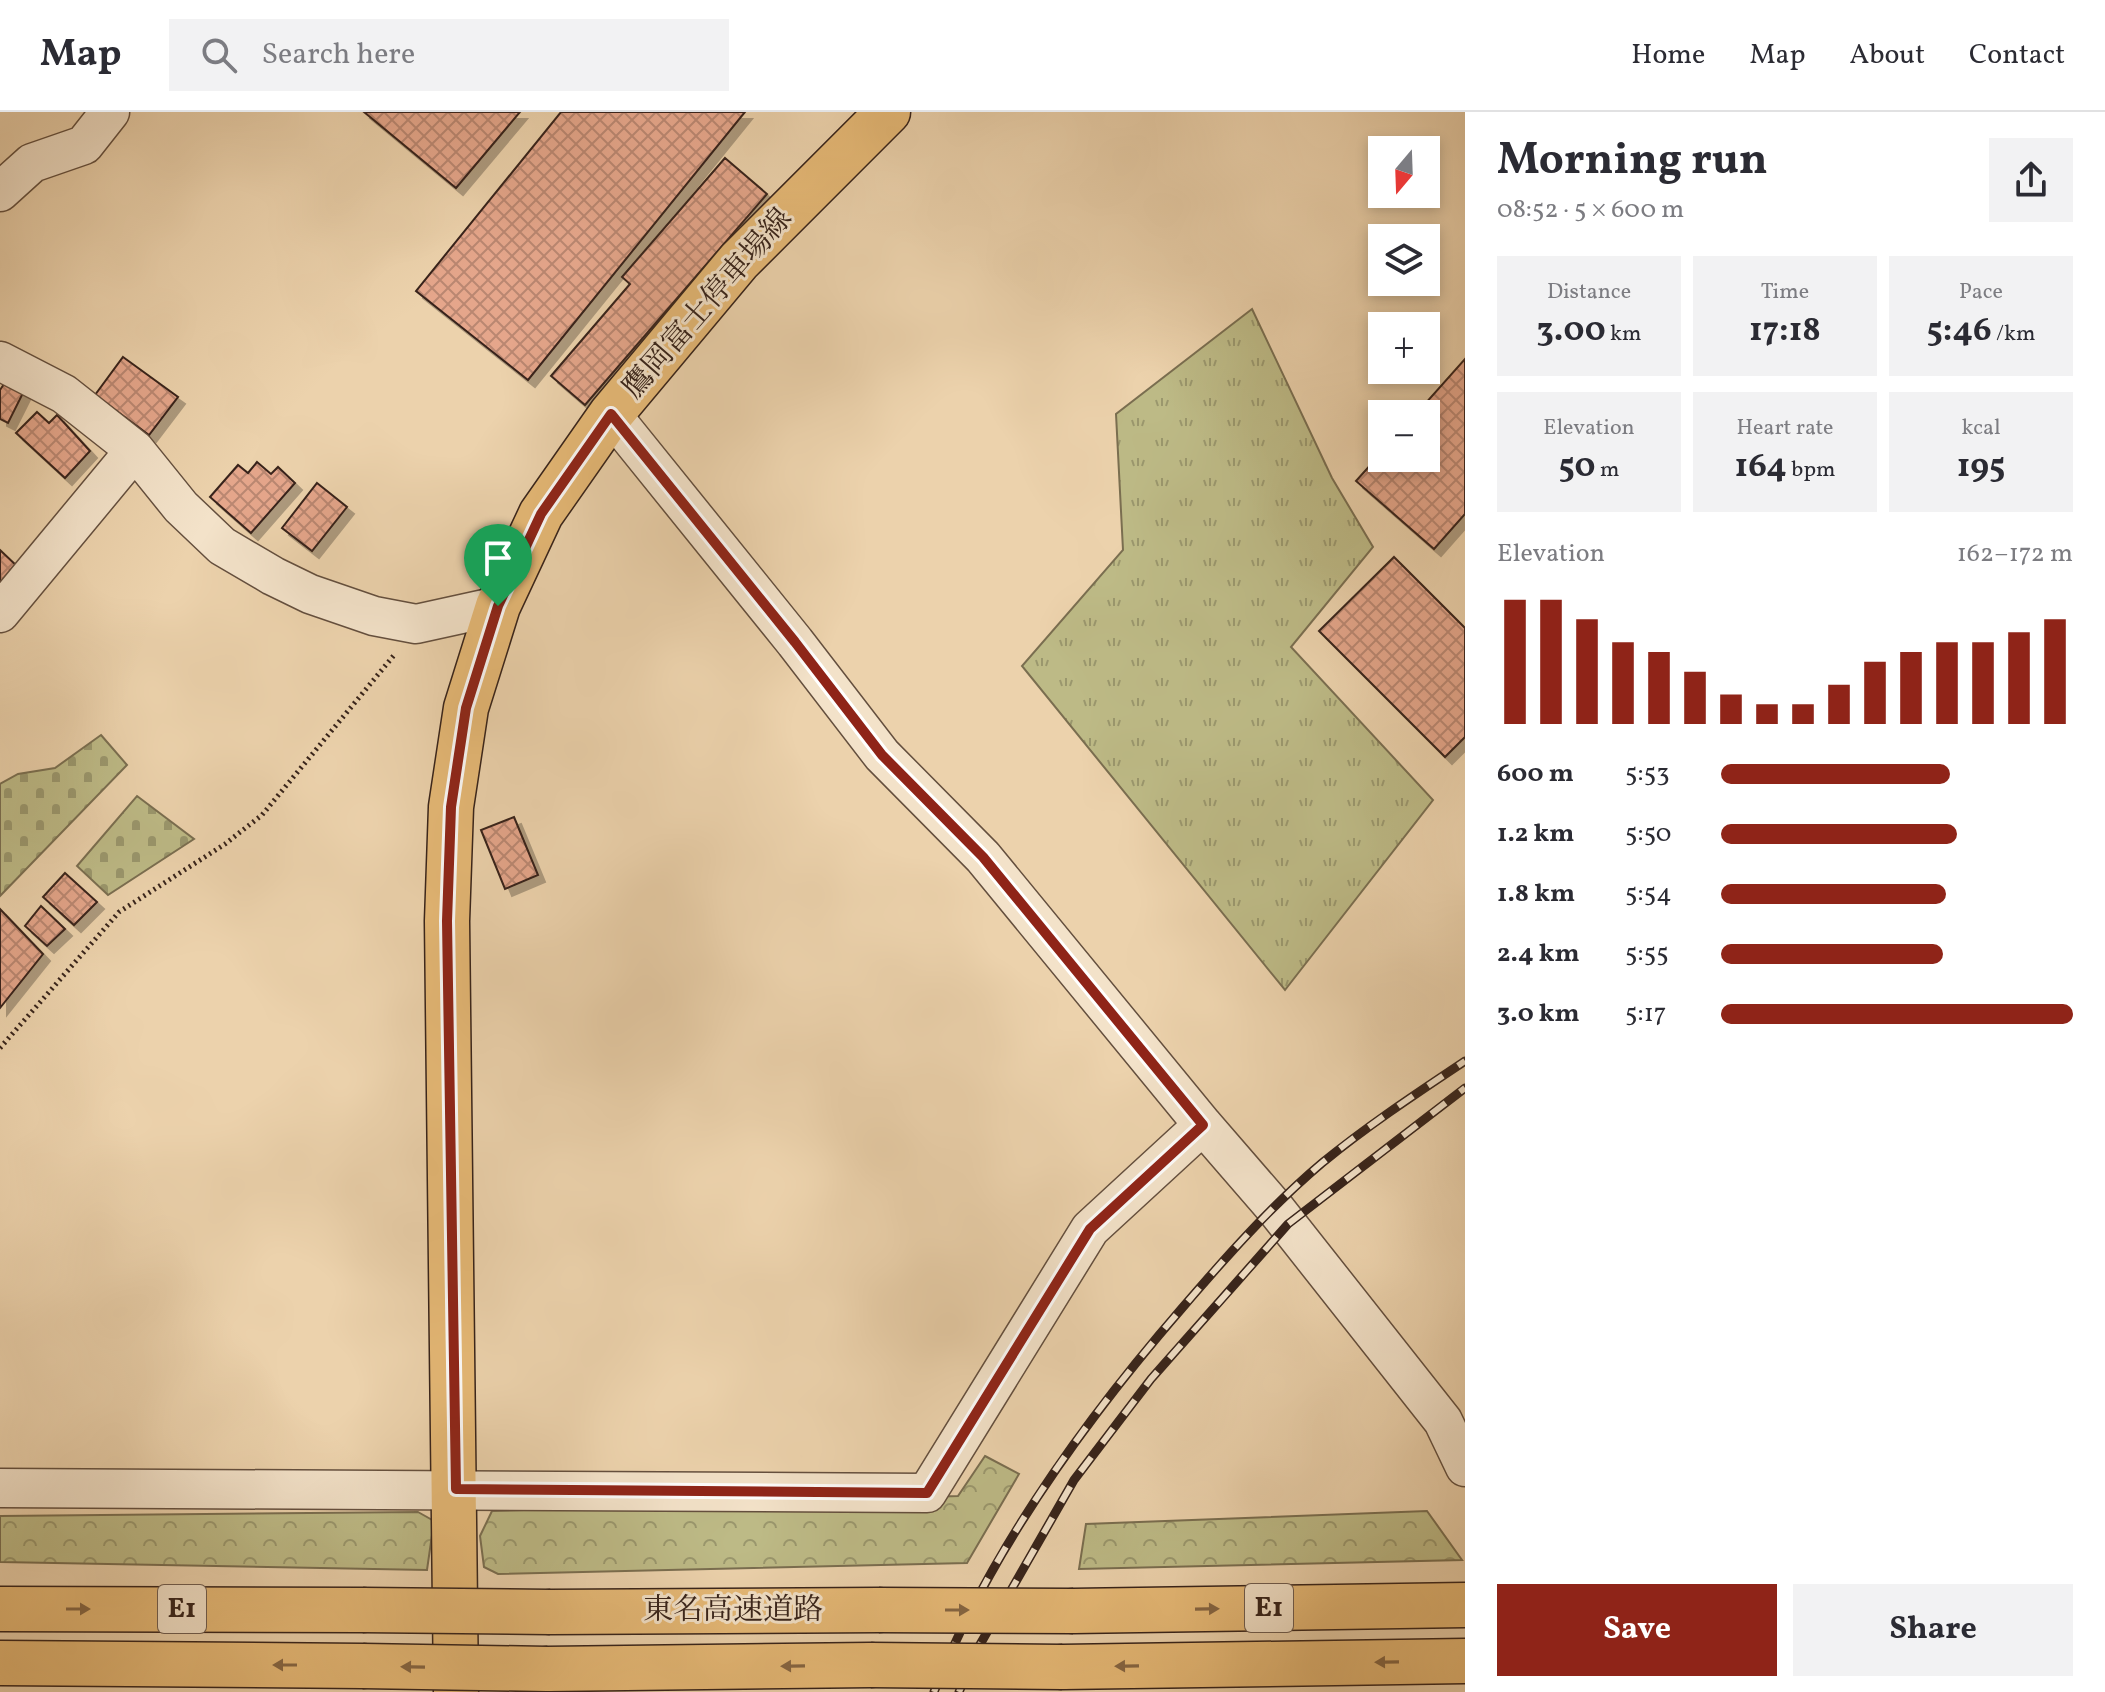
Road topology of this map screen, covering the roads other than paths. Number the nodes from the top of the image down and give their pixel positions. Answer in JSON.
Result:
{"nodes":[{"id":1,"x":110,"y":112,"type":"edge"},
{"id":2,"x":888,"y":112,"type":"edge"},
{"id":3,"x":0,"y":192,"type":"edge"},
{"id":4,"x":0,"y":361,"type":"edge"},
{"id":5,"x":611,"y":414,"type":"junction"},
{"id":6,"x":135,"y":450,"type":"junction"},
{"id":7,"x":498,"y":606,"type":"junction"},
{"id":8,"x":0,"y":613,"type":"edge"},
{"id":9,"x":1203,"y":1125,"type":"junction"},
{"id":10,"x":1465,"y":1467,"type":"edge"},
{"id":11,"x":0,"y":1488,"type":"edge"},
{"id":12,"x":456,"y":1489,"type":"junction"},
{"id":13,"x":1465,"y":1605,"type":"edge"},
{"id":14,"x":0,"y":1609,"type":"edge"},
{"id":15,"x":1465,"y":1661,"type":"edge"},
{"id":16,"x":0,"y":1663,"type":"edge"},
{"id":17,"x":456,"y":1692,"type":"edge"}],
"edges":[{"from":1,"to":3,"type":"street"},
{"from":2,"to":5,"type":"main road","name":"鷹岡富士停車場線"},
{"from":4,"to":6,"type":"street"},
{"from":5,"to":7,"type":"main road","name":"鷹岡富士停車場線"},
{"from":5,"to":9,"type":"street"},
{"from":6,"to":7,"type":"street"},
{"from":6,"to":8,"type":"street"},
{"from":7,"to":12,"type":"main road","name":"鷹岡富士停車場線"},
{"from":9,"to":10,"type":"street"},
{"from":9,"to":12,"type":"street"},
{"from":11,"to":12,"type":"street"},
{"from":12,"to":17,"type":"main road","name":"鷹岡富士停車場線"},
{"from":14,"to":13,"type":"main road","name":"東名高速道路","number":"E1","one_way":true,"bridge":true},
{"from":15,"to":16,"type":"main road","name":"東名高速道路","number":"E1","one_way":true,"bridge":true}]}
